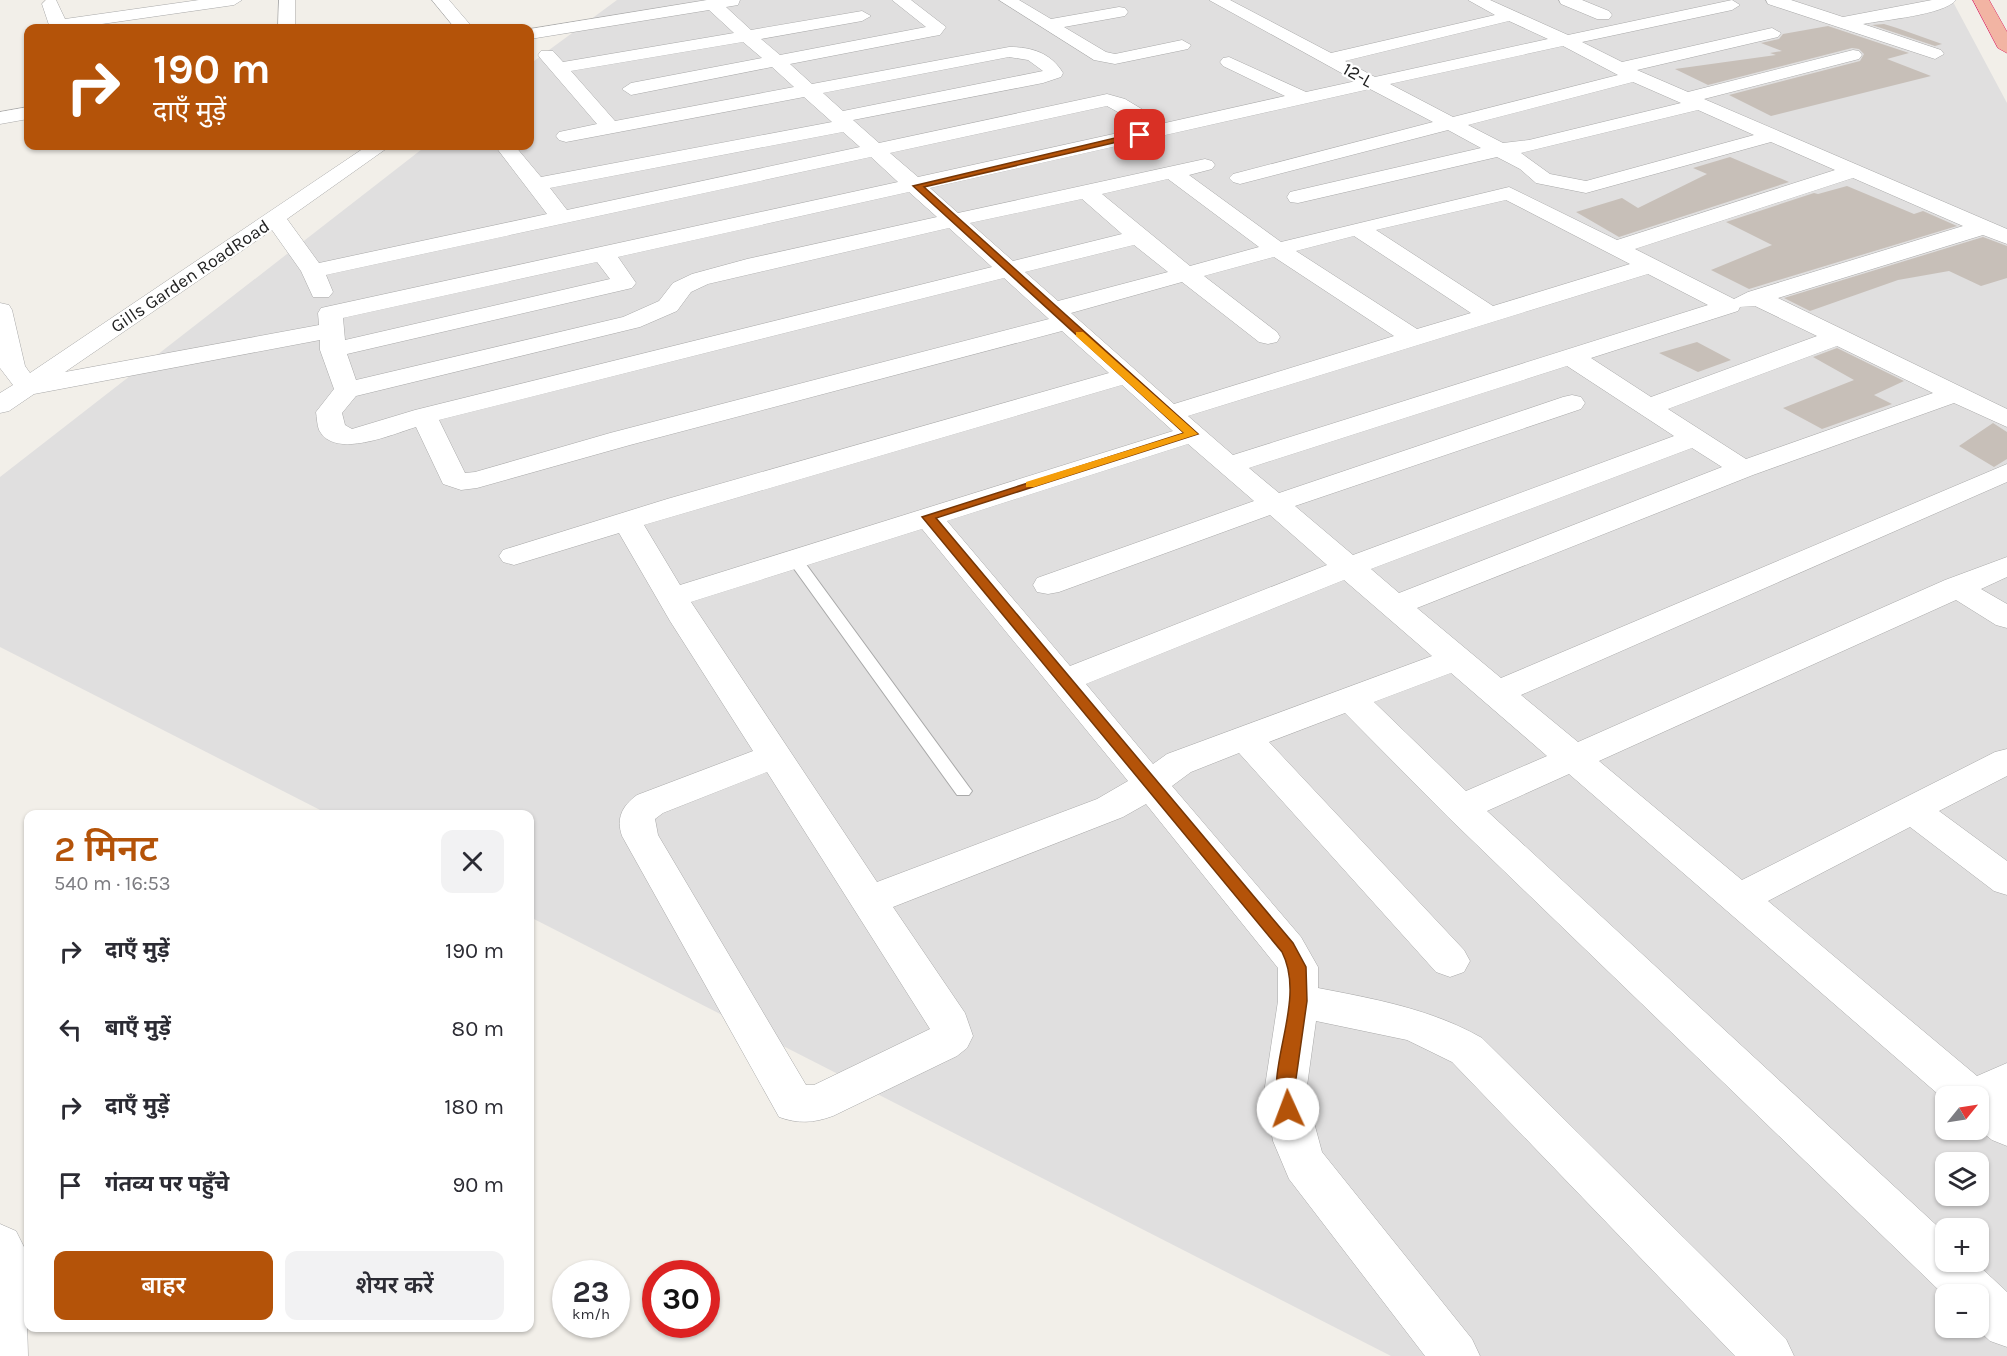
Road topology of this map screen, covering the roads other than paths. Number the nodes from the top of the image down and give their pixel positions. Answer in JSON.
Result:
{"nodes":[{"id":1,"x":104,"y":0,"type":"edge"},
{"id":2,"x":234,"y":0,"type":"edge"},
{"id":3,"x":286,"y":0,"type":"edge"},
{"id":4,"x":440,"y":0,"type":"edge"},
{"id":5,"x":900,"y":0,"type":"edge"},
{"id":6,"x":1007,"y":0,"type":"edge"},
{"id":7,"x":1217,"y":0,"type":"edge"},
{"id":8,"x":1476,"y":0,"type":"edge"},
{"id":9,"x":1567,"y":0,"type":"edge"},
{"id":10,"x":1774,"y":0,"type":"edge"},
{"id":11,"x":1948,"y":0,"type":"edge"},
{"id":12,"x":1981,"y":0,"type":"edge"},
{"id":13,"x":2000,"y":0,"type":"edge"},
{"id":14,"x":843,"y":2,"type":"dead end"},
{"id":15,"x":50,"y":4,"type":"dead end"},
{"id":16,"x":153,"y":6,"type":"edge"},
{"id":17,"x":581,"y":6,"type":"dead end"},
{"id":18,"x":1732,"y":6,"type":"dead end"},
{"id":19,"x":177,"y":8,"type":"junction"},
{"id":20,"x":1119,"y":12,"type":"dead end"},
{"id":21,"x":2007,"y":13,"type":"edge"},
{"id":22,"x":1509,"y":15,"type":"junction"},
{"id":23,"x":1603,"y":15,"type":"dead end"},
{"id":24,"x":733,"y":16,"type":"edge"},
{"id":25,"x":862,"y":16,"type":"dead end"},
{"id":26,"x":112,"y":18,"type":"junction"},
{"id":27,"x":1845,"y":22,"type":"junction"},
{"id":28,"x":60,"y":24,"type":"edge"},
{"id":29,"x":69,"y":24,"type":"edge"},
{"id":30,"x":173,"y":24,"type":"edge"},
{"id":31,"x":287,"y":24,"type":"edge"},
{"id":32,"x":461,"y":24,"type":"edge"},
{"id":33,"x":1047,"y":25,"type":"junction"},
{"id":34,"x":1772,"y":33,"type":"dead end"},
{"id":35,"x":535,"y":37,"type":"edge"},
{"id":36,"x":1569,"y":40,"type":"junction"},
{"id":37,"x":1182,"y":45,"type":"dead end"},
{"id":38,"x":2007,"y":48,"type":"edge"},
{"id":39,"x":1935,"y":54,"type":"dead end"},
{"id":40,"x":1853,"y":55,"type":"dead end"},
{"id":41,"x":1329,"y":59,"type":"junction"},
{"id":42,"x":776,"y":60,"type":"junction"},
{"id":43,"x":1229,"y":62,"type":"dead end"},
{"id":44,"x":558,"y":68,"type":"junction"},
{"id":45,"x":1628,"y":72,"type":"junction"},
{"id":46,"x":1370,"y":82,"type":"junction"},
{"id":47,"x":631,"y":89,"type":"dead end"},
{"id":48,"x":810,"y":90,"type":"junction"},
{"id":49,"x":1302,"y":97,"type":"junction"},
{"id":50,"x":1693,"y":101,"type":"junction"},
{"id":51,"x":24,"y":114,"type":"edge"},
{"id":52,"x":0,"y":118,"type":"edge"},
{"id":53,"x":845,"y":121,"type":"junction"},
{"id":54,"x":1448,"y":122,"type":"junction"},
{"id":55,"x":610,"y":127,"type":"junction"},
{"id":56,"x":1162,"y":129,"type":"junction"},
{"id":57,"x":566,"y":136,"type":"dead end"},
{"id":58,"x":1771,"y":136,"type":"junction"},
{"id":59,"x":876,"y":149,"type":"junction"},
{"id":60,"x":374,"y":150,"type":"edge"},
{"id":61,"x":508,"y":150,"type":"edge"},
{"id":62,"x":1500,"y":150,"type":"junction"},
{"id":63,"x":1205,"y":165,"type":"dead end"},
{"id":64,"x":1853,"y":171,"type":"junction"},
{"id":65,"x":1173,"y":173,"type":"junction"},
{"id":66,"x":1240,"y":178,"type":"dead end"},
{"id":67,"x":1543,"y":179,"type":"junction"},
{"id":68,"x":536,"y":184,"type":"junction"},
{"id":69,"x":917,"y":186,"type":"junction"},
{"id":70,"x":1087,"y":192,"type":"junction"},
{"id":71,"x":1509,"y":193,"type":"junction"},
{"id":72,"x":1298,"y":197,"type":"dead end"},
{"id":73,"x":561,"y":217,"type":"junction"},
{"id":74,"x":275,"y":218,"type":"junction"},
{"id":75,"x":954,"y":220,"type":"junction"},
{"id":76,"x":1984,"y":227,"type":"junction"},
{"id":77,"x":1357,"y":228,"type":"junction"},
{"id":78,"x":1138,"y":237,"type":"junction"},
{"id":79,"x":2007,"y":237,"type":"edge"},
{"id":80,"x":1617,"y":248,"type":"junction"},
{"id":81,"x":1280,"y":250,"type":"junction"},
{"id":82,"x":604,"y":255,"type":"junction"},
{"id":83,"x":1649,"y":266,"type":"junction"},
{"id":84,"x":1008,"y":269,"type":"junction"},
{"id":85,"x":313,"y":271,"type":"junction"},
{"id":86,"x":1187,"y":274,"type":"junction"},
{"id":87,"x":1756,"y":297,"type":"junction"},
{"id":88,"x":1729,"y":306,"type":"junction"},
{"id":89,"x":668,"y":308,"type":"junction"},
{"id":90,"x":0,"y":310,"type":"edge"},
{"id":91,"x":1490,"y":314,"type":"junction"},
{"id":92,"x":1059,"y":316,"type":"junction"},
{"id":93,"x":331,"y":331,"type":"junction"},
{"id":94,"x":1837,"y":336,"type":"junction"},
{"id":95,"x":1268,"y":337,"type":"dead end"},
{"id":96,"x":1412,"y":337,"type":"junction"},
{"id":97,"x":697,"y":347,"type":"junction"},
{"id":98,"x":1570,"y":356,"type":"junction"},
{"id":99,"x":1127,"y":376,"type":"junction"},
{"id":100,"x":28,"y":387,"type":"junction"},
{"id":101,"x":347,"y":390,"type":"junction"},
{"id":102,"x":1956,"y":394,"type":"junction"},
{"id":103,"x":1572,"y":402,"type":"dead end"},
{"id":104,"x":0,"y":405,"type":"edge"},
{"id":105,"x":1648,"y":407,"type":"junction"},
{"id":106,"x":1171,"y":413,"type":"junction"},
{"id":107,"x":424,"y":416,"type":"junction"},
{"id":108,"x":2007,"y":419,"type":"edge"},
{"id":109,"x":1192,"y":434,"type":"junction"},
{"id":110,"x":1695,"y":437,"type":"junction"},
{"id":111,"x":1228,"y":465,"type":"junction"},
{"id":112,"x":1743,"y":469,"type":"junction"},
{"id":113,"x":2007,"y":472,"type":"edge"},
{"id":114,"x":1274,"y":504,"type":"junction"},
{"id":115,"x":928,"y":517,"type":"junction"},
{"id":116,"x":627,"y":521,"type":"junction"},
{"id":117,"x":514,"y":556,"type":"dead end"},
{"id":118,"x":795,"y":558,"type":"junction"},
{"id":119,"x":2007,"y":566,"type":"edge"},
{"id":120,"x":1349,"y":567,"type":"junction"},
{"id":121,"x":1048,"y":585,"type":"dead end"},
{"id":122,"x":1956,"y":587,"type":"junction"},
{"id":123,"x":672,"y":598,"type":"junction"},
{"id":124,"x":1394,"y":606,"type":"junction"},
{"id":125,"x":2007,"y":618,"type":"edge"},
{"id":126,"x":1457,"y":659,"type":"junction"},
{"id":127,"x":1065,"y":680,"type":"junction"},
{"id":128,"x":1497,"y":693,"type":"junction"},
{"id":129,"x":1350,"y":699,"type":"junction"},
{"id":130,"x":1245,"y":738,"type":"junction"},
{"id":131,"x":774,"y":756,"type":"junction"},
{"id":132,"x":1572,"y":757,"type":"junction"},
{"id":133,"x":2007,"y":761,"type":"edge"},
{"id":134,"x":1151,"y":783,"type":"junction"},
{"id":135,"x":963,"y":791,"type":"dead end"},
{"id":136,"x":1461,"y":808,"type":"junction"},
{"id":137,"x":1912,"y":810,"type":"junction"},
{"id":138,"x":2007,"y":881,"type":"edge"},
{"id":139,"x":1738,"y":899,"type":"junction"},
{"id":140,"x":868,"y":901,"type":"junction"},
{"id":141,"x":1450,"y":961,"type":"dead end"},
{"id":142,"x":1298,"y":1001,"type":"junction"},
{"id":143,"x":2007,"y":1081,"type":"edge"},
{"id":144,"x":1958,"y":1086,"type":"edge"},
{"id":145,"x":1989,"y":1091,"type":"edge"},
{"id":146,"x":1989,"y":1112,"type":"edge"},
{"id":147,"x":2007,"y":1127,"type":"edge"},
{"id":148,"x":0,"y":1246,"type":"edge"},
{"id":149,"x":1964,"y":1284,"type":"edge"},
{"id":150,"x":1989,"y":1307,"type":"edge"},
{"id":151,"x":2007,"y":1324,"type":"edge"},
{"id":152,"x":3,"y":1356,"type":"edge"},
{"id":153,"x":1455,"y":1356,"type":"edge"},
{"id":154,"x":1769,"y":1356,"type":"edge"}],
"edges":[{"from":1,"to":26,"type":"street"},
{"from":2,"to":19,"type":"street"},
{"from":3,"to":31,"type":"street"},
{"from":4,"to":32,"type":"street"},
{"from":5,"to":42,"type":"street"},
{"from":6,"to":33,"type":"street"},
{"from":7,"to":41,"type":"street","name":"12-L"},
{"from":8,"to":22,"type":"street"},
{"from":9,"to":23,"type":"street"},
{"from":10,"to":27,"type":"street"},
{"from":11,"to":27,"type":"street"},
{"from":12,"to":38,"type":"highway"},
{"from":13,"to":21,"type":"highway"},
{"from":14,"to":24,"type":"street"},
{"from":15,"to":28,"type":"street"},
{"from":16,"to":19,"type":"street"},
{"from":16,"to":26,"type":"street"},
{"from":17,"to":35,"type":"street"},
{"from":18,"to":36,"type":"street"},
{"from":19,"to":30,"type":"street"},
{"from":20,"to":33,"type":"street"},
{"from":22,"to":36,"type":"street"},
{"from":22,"to":41,"type":"street"},
{"from":24,"to":25,"type":"street"},
{"from":24,"to":35,"type":"street"},
{"from":24,"to":42,"type":"street"},
{"from":24,"to":44,"type":"street"},
{"from":26,"to":29,"type":"street"},
{"from":27,"to":39,"type":"street"},
{"from":33,"to":37,"type":"street"},
{"from":34,"to":45,"type":"street"},
{"from":35,"to":44,"type":"street"},
{"from":36,"to":45,"type":"street"},
{"from":36,"to":46,"type":"street"},
{"from":40,"to":50,"type":"street"},
{"from":41,"to":46,"type":"street","name":"12-L"},
{"from":42,"to":47,"type":"street"},
{"from":42,"to":48,"type":"street"},
{"from":43,"to":49,"type":"street"},
{"from":44,"to":55,"type":"street"},
{"from":45,"to":50,"type":"street"},
{"from":45,"to":54,"type":"street"},
{"from":46,"to":49,"type":"street"},
{"from":46,"to":54,"type":"street","name":"12-L"},
{"from":48,"to":53,"type":"street"},
{"from":48,"to":53,"type":"street"},
{"from":48,"to":55,"type":"street"},
{"from":49,"to":56,"type":"street"},
{"from":50,"to":58,"type":"street"},
{"from":50,"to":62,"type":"street"},
{"from":51,"to":52,"type":"street"},
{"from":53,"to":59,"type":"street"},
{"from":53,"to":68,"type":"street"},
{"from":54,"to":62,"type":"street","name":"12-L"},
{"from":54,"to":66,"type":"street"},
{"from":55,"to":57,"type":"street"},
{"from":56,"to":59,"type":"street"},
{"from":56,"to":69,"type":"street"},
{"from":58,"to":64,"type":"street"},
{"from":58,"to":67,"type":"street"},
{"from":59,"to":69,"type":"street"},
{"from":59,"to":73,"type":"street"},
{"from":60,"to":74,"type":"street","name":"Gills Garden RoadRoad"},
{"from":61,"to":68,"type":"street"},
{"from":62,"to":67,"type":"street","name":"12-L"},
{"from":62,"to":72,"type":"street"},
{"from":63,"to":65,"type":"street"},
{"from":64,"to":76,"type":"street"},
{"from":64,"to":80,"type":"street"},
{"from":65,"to":70,"type":"street"},
{"from":65,"to":81,"type":"street"},
{"from":67,"to":71,"type":"street"},
{"from":68,"to":73,"type":"street"},
{"from":69,"to":75,"type":"street"},
{"from":69,"to":82,"type":"street"},
{"from":70,"to":75,"type":"street"},
{"from":70,"to":78,"type":"street"},
{"from":71,"to":77,"type":"street"},
{"from":71,"to":80,"type":"street"},
{"from":73,"to":85,"type":"street"},
{"from":74,"to":85,"type":"street"},
{"from":74,"to":100,"type":"street","name":"Gills Garden RoadRoad"},
{"from":75,"to":84,"type":"street"},
{"from":75,"to":89,"type":"street"},
{"from":76,"to":79,"type":"street"},
{"from":76,"to":87,"type":"street"},
{"from":77,"to":81,"type":"street"},
{"from":77,"to":91,"type":"street"},
{"from":78,"to":84,"type":"street"},
{"from":78,"to":86,"type":"street"},
{"from":80,"to":83,"type":"street"},
{"from":81,"to":86,"type":"street"},
{"from":81,"to":96,"type":"street"},
{"from":82,"to":93,"type":"street"},
{"from":82,"to":93,"type":"street"},
{"from":83,"to":88,"type":"street"},
{"from":83,"to":91,"type":"street"},
{"from":84,"to":92,"type":"street"},
{"from":84,"to":97,"type":"street"},
{"from":85,"to":93,"type":"street"},
{"from":86,"to":92,"type":"street"},
{"from":86,"to":95,"type":"street"},
{"from":87,"to":88,"type":"street"},
{"from":87,"to":94,"type":"street"},
{"from":88,"to":98,"type":"street"},
{"from":89,"to":97,"type":"street"},
{"from":89,"to":101,"type":"street"},
{"from":90,"to":100,"type":"street"},
{"from":91,"to":96,"type":"street"},
{"from":92,"to":99,"type":"street"},
{"from":92,"to":107,"type":"street"},
{"from":93,"to":100,"type":"street"},
{"from":93,"to":101,"type":"street"},
{"from":94,"to":102,"type":"street"},
{"from":94,"to":105,"type":"street"},
{"from":96,"to":106,"type":"street"},
{"from":97,"to":107,"type":"street"},
{"from":98,"to":105,"type":"street"},
{"from":98,"to":111,"type":"street"},
{"from":99,"to":106,"type":"street"},
{"from":99,"to":116,"type":"street"},
{"from":100,"to":104,"type":"street","name":"Gills Garden RoadRoad"},
{"from":101,"to":107,"type":"street"},
{"from":102,"to":108,"type":"street"},
{"from":102,"to":112,"type":"street"},
{"from":103,"to":114,"type":"street"},
{"from":105,"to":110,"type":"street"},
{"from":106,"to":109,"type":"street"},
{"from":109,"to":111,"type":"street"},
{"from":109,"to":115,"type":"street"},
{"from":110,"to":112,"type":"street"},
{"from":110,"to":120,"type":"street"},
{"from":111,"to":114,"type":"street"},
{"from":112,"to":124,"type":"street"},
{"from":113,"to":128,"type":"street"},
{"from":114,"to":120,"type":"street"},
{"from":114,"to":121,"type":"street"},
{"from":115,"to":118,"type":"street"},
{"from":115,"to":127,"type":"street"},
{"from":116,"to":117,"type":"street"},
{"from":116,"to":123,"type":"street"},
{"from":118,"to":123,"type":"street"},
{"from":118,"to":135,"type":"lane"},
{"from":119,"to":122,"type":"street"},
{"from":120,"to":124,"type":"street"},
{"from":120,"to":127,"type":"street"},
{"from":122,"to":125,"type":"street"},
{"from":122,"to":132,"type":"street"},
{"from":123,"to":131,"type":"street"},
{"from":124,"to":126,"type":"street"},
{"from":126,"to":128,"type":"street"},
{"from":126,"to":129,"type":"street"},
{"from":127,"to":134,"type":"street"},
{"from":128,"to":132,"type":"street"},
{"from":129,"to":130,"type":"street"},
{"from":129,"to":136,"type":"street"},
{"from":130,"to":134,"type":"street"},
{"from":130,"to":141,"type":"street"},
{"from":131,"to":140,"type":"street"},
{"from":131,"to":140,"type":"street"},
{"from":132,"to":136,"type":"street"},
{"from":132,"to":139,"type":"street"},
{"from":133,"to":137,"type":"street"},
{"from":134,"to":140,"type":"street"},
{"from":134,"to":142,"type":"street"},
{"from":136,"to":149,"type":"street"},
{"from":137,"to":138,"type":"street"},
{"from":137,"to":139,"type":"street"},
{"from":139,"to":144,"type":"street"},
{"from":142,"to":153,"type":"street"},
{"from":142,"to":154,"type":"street"},
{"from":143,"to":145,"type":"street"},
{"from":146,"to":147,"type":"street"},
{"from":148,"to":152,"type":"street"},
{"from":150,"to":151,"type":"street"}]}
